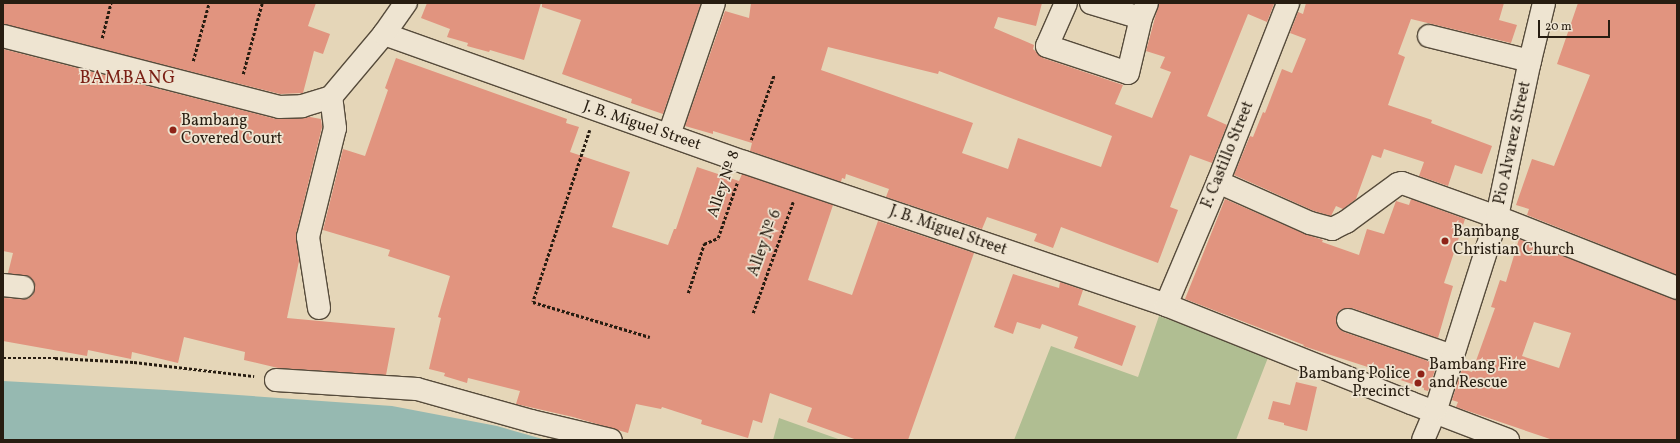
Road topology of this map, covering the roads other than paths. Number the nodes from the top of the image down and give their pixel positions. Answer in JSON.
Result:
{"nodes":[{"id":1,"x":406,"y":3,"type":"edge"},
{"id":2,"x":714,"y":3,"type":"edge"},
{"id":3,"x":1066,"y":3,"type":"edge"},
{"id":4,"x":1091,"y":3,"type":"edge"},
{"id":5,"x":1288,"y":3,"type":"edge"},
{"id":6,"x":1544,"y":3,"type":"edge"},
{"id":7,"x":1144,"y":10,"type":"edge"},
{"id":8,"x":384,"y":34,"type":"junction"},
{"id":9,"x":3,"y":36,"type":"edge"},
{"id":10,"x":1429,"y":36,"type":"dead end"},
{"id":11,"x":1530,"y":61,"type":"junction"},
{"id":12,"x":331,"y":97,"type":"junction"},
{"id":13,"x":669,"y":136,"type":"junction"},
{"id":14,"x":1218,"y":182,"type":"junction"},
{"id":15,"x":1498,"y":217,"type":"junction"},
{"id":16,"x":1677,"y":288,"type":"edge"},
{"id":17,"x":1166,"y":305,"type":"junction"},
{"id":18,"x":319,"y":308,"type":"dead end"},
{"id":19,"x":1348,"y":320,"type":"dead end"},
{"id":20,"x":1452,"y":356,"type":"junction"},
{"id":21,"x":276,"y":380,"type":"road end"},
{"id":22,"x":1434,"y":413,"type":"junction"},
{"id":23,"x":611,"y":440,"type":"edge"},
{"id":24,"x":1423,"y":440,"type":"edge"},
{"id":25,"x":1508,"y":440,"type":"edge"}],
"edges":[{"from":1,"to":8,"type":"street"},
{"from":2,"to":13,"type":"street"},
{"from":3,"to":7,"type":"street"},
{"from":4,"to":7,"type":"street"},
{"from":5,"to":14,"type":"street","name":"F. Castillo Street"},
{"from":6,"to":11,"type":"street","name":"Pio Alvarez Street"},
{"from":8,"to":12,"type":"street"},
{"from":8,"to":13,"type":"street","name":"J. B. Miguel Street"},
{"from":9,"to":12,"type":"street"},
{"from":10,"to":11,"type":"street"},
{"from":11,"to":15,"type":"street","name":"Pio Alvarez Street"},
{"from":12,"to":18,"type":"street"},
{"from":13,"to":17,"type":"street","name":"J. B. Miguel Street"},
{"from":14,"to":15,"type":"street"},
{"from":14,"to":17,"type":"street","name":"F. Castillo Street"},
{"from":15,"to":16,"type":"street"},
{"from":15,"to":20,"type":"street","name":"Pio Alvarez Street"},
{"from":17,"to":22,"type":"street","name":"J. B. Miguel Street"},
{"from":19,"to":20,"type":"street"},
{"from":20,"to":22,"type":"street","name":"Pio Alvarez Street"},
{"from":21,"to":23,"type":"street"},
{"from":22,"to":24,"type":"street","name":"Pio Alvarez Street"},
{"from":22,"to":25,"type":"street","name":"J. B. Miguel Street"}]}
